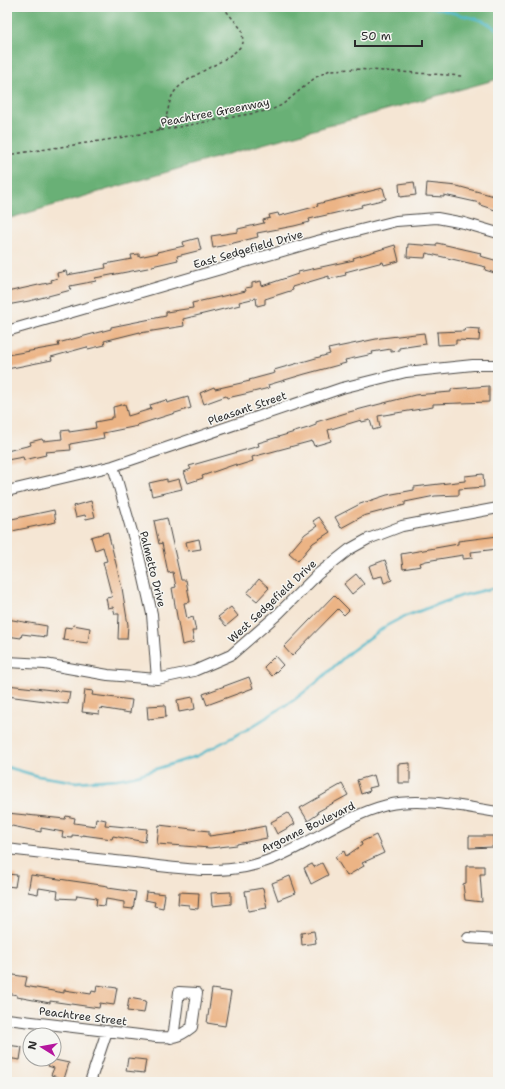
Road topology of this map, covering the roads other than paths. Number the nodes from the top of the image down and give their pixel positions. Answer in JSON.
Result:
{"nodes":[{"id":1,"x":498,"y":233,"type":"edge"},
{"id":2,"x":7,"y":331,"type":"edge"},
{"id":3,"x":498,"y":365,"type":"edge"},
{"id":4,"x":114,"y":466,"type":"junction"},
{"id":5,"x":7,"y":492,"type":"edge"},
{"id":6,"x":498,"y":508,"type":"edge"},
{"id":7,"x":7,"y":662,"type":"edge"},
{"id":8,"x":157,"y":679,"type":"junction"},
{"id":9,"x":498,"y":812,"type":"edge"},
{"id":10,"x":7,"y":849,"type":"edge"},
{"id":11,"x":468,"y":938,"type":"dead end"},
{"id":12,"x":498,"y":940,"type":"edge"},
{"id":13,"x":7,"y":1019,"type":"edge"},
{"id":14,"x":107,"y":1031,"type":"junction"},
{"id":15,"x":170,"y":1038,"type":"dead end"},
{"id":16,"x":90,"y":1082,"type":"edge"}],
"edges":[{"from":1,"to":2,"type":"street","name":"East Sedgefield Drive"},
{"from":3,"to":4,"type":"street","name":"Pleasant Street"},
{"from":4,"to":5,"type":"street","name":"Pleasant Street"},
{"from":4,"to":8,"type":"street","name":"Palmetto Drive"},
{"from":6,"to":8,"type":"street","name":"West Sedgefield Drive"},
{"from":7,"to":8,"type":"street","name":"West Sedgefield Drive"},
{"from":9,"to":10,"type":"street","name":"Argonne Boulevard"},
{"from":11,"to":12,"type":"street"},
{"from":13,"to":14,"type":"street","name":"Peachtree Street"},
{"from":14,"to":15,"type":"street","name":"Peachtree Street"},
{"from":14,"to":16,"type":"street"}]}
